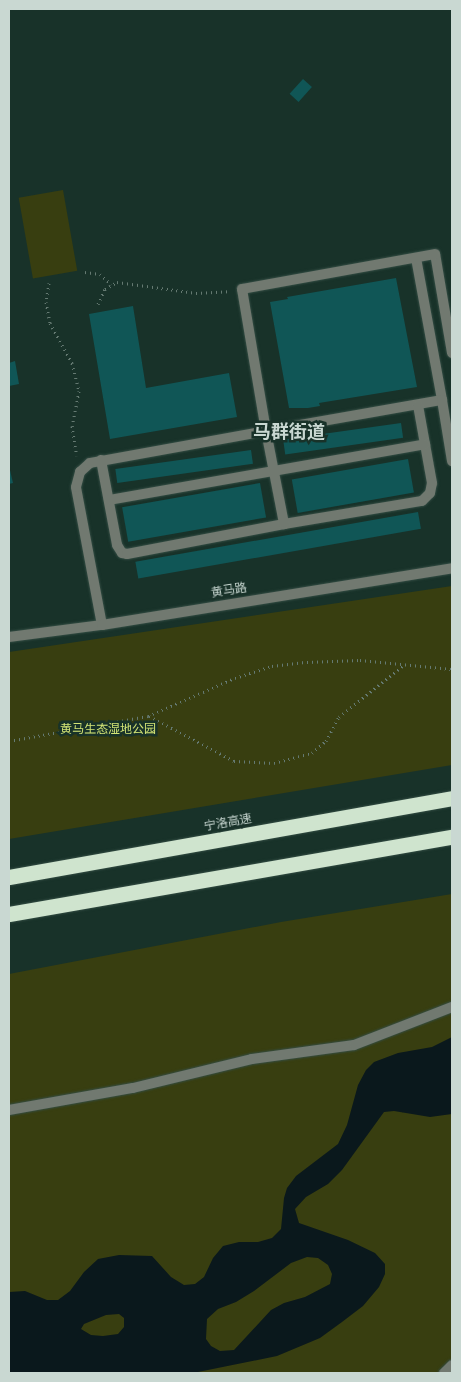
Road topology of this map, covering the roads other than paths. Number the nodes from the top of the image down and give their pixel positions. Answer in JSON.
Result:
{"nodes":[{"id":1,"x":416,"y":258,"type":"junction"},
{"id":2,"x":452,"y":353,"type":"edge"},
{"id":3,"x":442,"y":400,"type":"junction"},
{"id":4,"x":418,"y":405,"type":"junction"},
{"id":5,"x":266,"y":431,"type":"junction"},
{"id":6,"x":425,"y":444,"type":"junction"},
{"id":7,"x":101,"y":460,"type":"junction"},
{"id":8,"x":452,"y":461,"type":"edge"},
{"id":9,"x":274,"y":471,"type":"junction"},
{"id":10,"x":108,"y":500,"type":"junction"},
{"id":11,"x":284,"y":524,"type":"junction"},
{"id":12,"x":452,"y":568,"type":"edge"},
{"id":13,"x":102,"y":625,"type":"junction"},
{"id":14,"x":9,"y":637,"type":"edge"},
{"id":15,"x":452,"y":798,"type":"edge"},
{"id":16,"x":452,"y":837,"type":"edge"},
{"id":17,"x":9,"y":877,"type":"edge"},
{"id":18,"x":9,"y":914,"type":"edge"},
{"id":19,"x":452,"y":1007,"type":"edge"},
{"id":20,"x":9,"y":1110,"type":"edge"},
{"id":21,"x":452,"y":1365,"type":"edge"},
{"id":22,"x":444,"y":1373,"type":"edge"}],
"edges":[{"from":1,"to":2,"type":"street"},
{"from":1,"to":3,"type":"street"},
{"from":1,"to":5,"type":"street"},
{"from":3,"to":4,"type":"street"},
{"from":3,"to":8,"type":"street"},
{"from":4,"to":5,"type":"street"},
{"from":4,"to":6,"type":"street"},
{"from":5,"to":7,"type":"street"},
{"from":5,"to":9,"type":"street"},
{"from":6,"to":9,"type":"street"},
{"from":6,"to":11,"type":"street"},
{"from":7,"to":10,"type":"street"},
{"from":7,"to":13,"type":"street"},
{"from":9,"to":10,"type":"street"},
{"from":9,"to":11,"type":"street"},
{"from":10,"to":11,"type":"street"},
{"from":12,"to":13,"type":"street","name":"黄马路"},
{"from":13,"to":14,"type":"street","name":"黄马路"},
{"from":15,"to":17,"type":"highway","name":"宁洛高速"},
{"from":16,"to":18,"type":"highway"},
{"from":19,"to":20,"type":"street"},
{"from":21,"to":22,"type":"street"}]}
